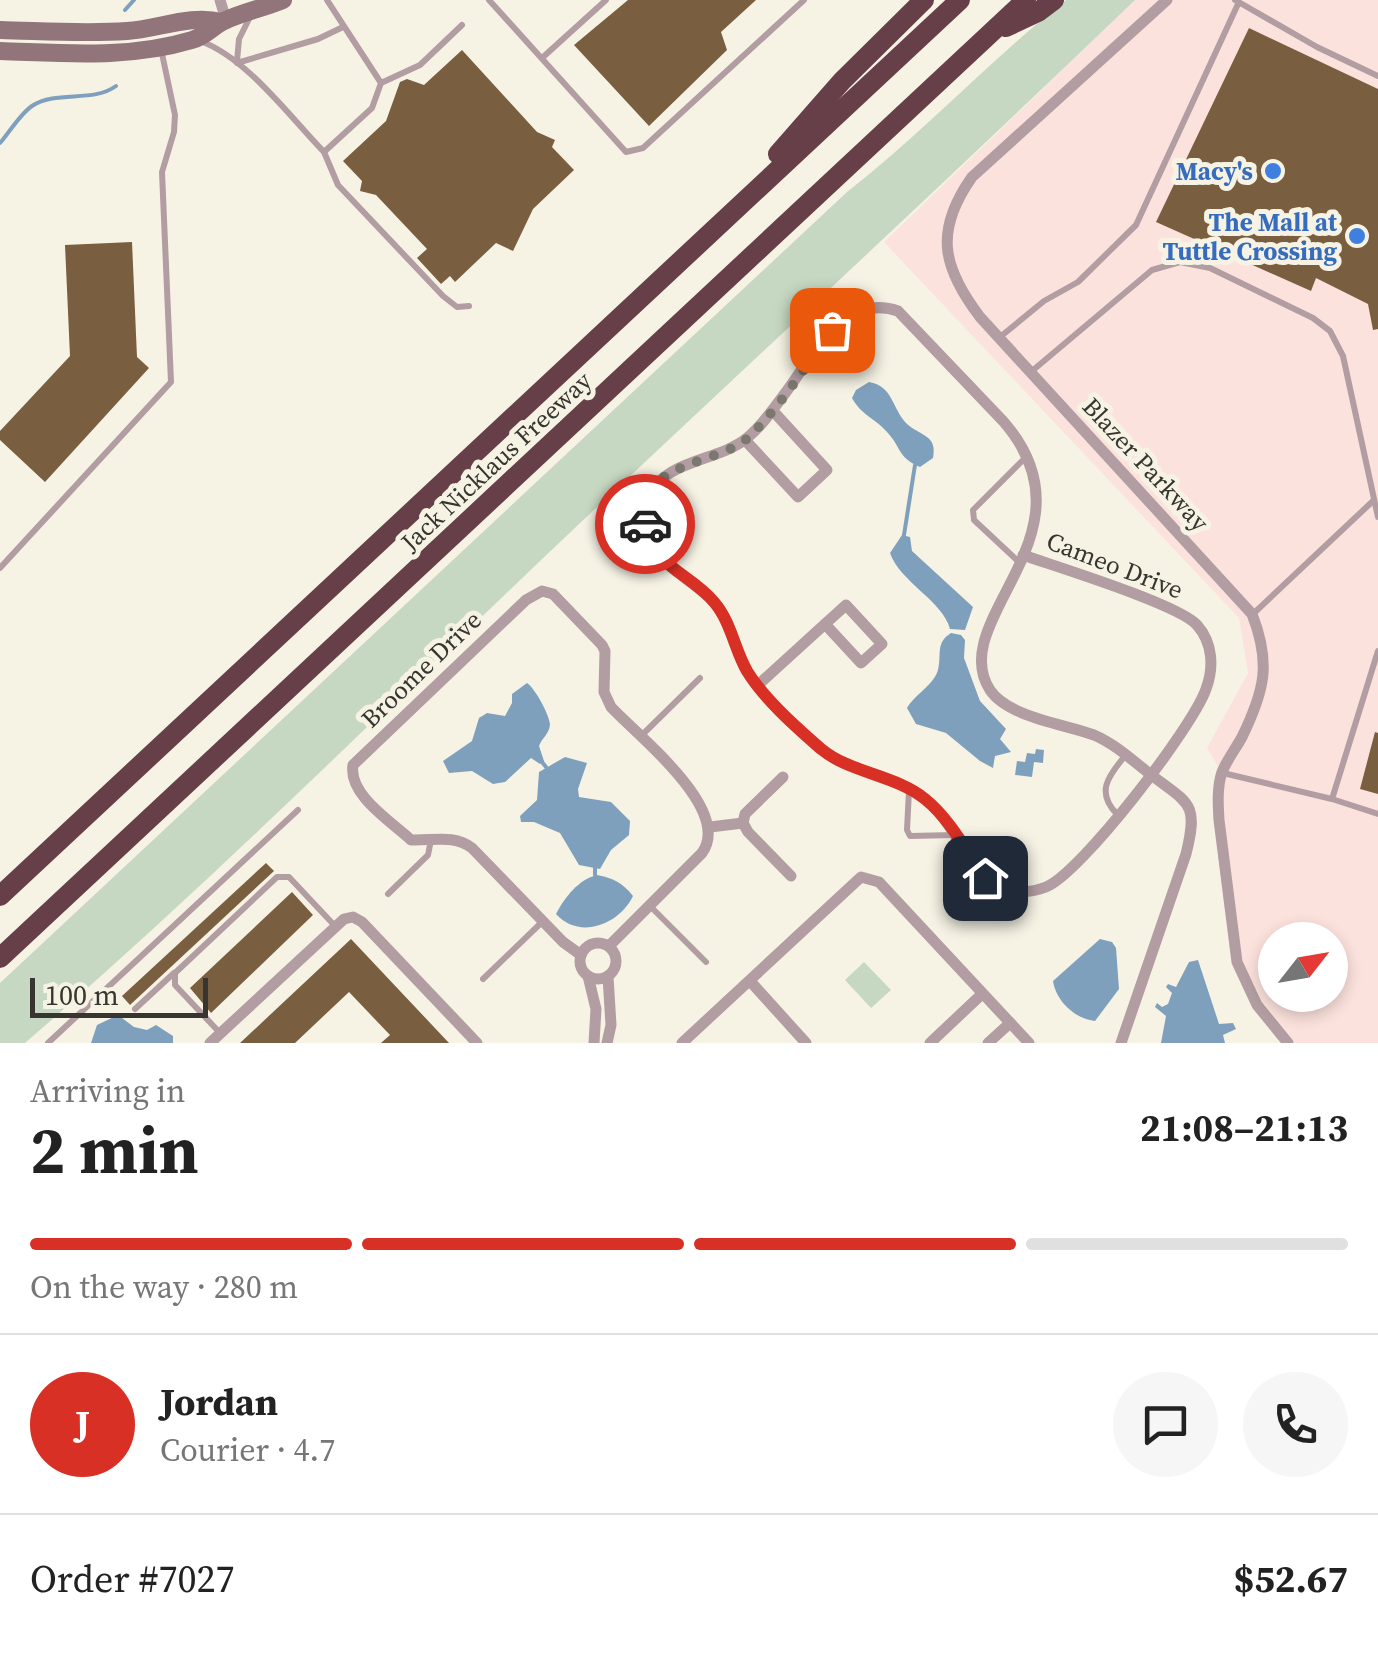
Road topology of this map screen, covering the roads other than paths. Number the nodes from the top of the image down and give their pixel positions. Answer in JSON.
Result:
{"nodes":[{"id":1,"x":220,"y":0,"type":"edge"},
{"id":2,"x":283,"y":0,"type":"edge"},
{"id":3,"x":327,"y":0,"type":"edge"},
{"id":4,"x":489,"y":0,"type":"edge"},
{"id":5,"x":606,"y":0,"type":"edge"},
{"id":6,"x":804,"y":0,"type":"edge"},
{"id":7,"x":924,"y":0,"type":"edge"},
{"id":8,"x":960,"y":0,"type":"edge"},
{"id":9,"x":1026,"y":0,"type":"edge"},
{"id":10,"x":1054,"y":0,"type":"edge"},
{"id":11,"x":1167,"y":0,"type":"edge"},
{"id":12,"x":1236,"y":2,"type":"edge"},
{"id":13,"x":254,"y":11,"type":"junction"},
{"id":14,"x":224,"y":21,"type":"junction"},
{"id":15,"x":462,"y":25,"type":"dead end"},
{"id":16,"x":343,"y":27,"type":"junction"},
{"id":17,"x":0,"y":30,"type":"edge"},
{"id":18,"x":990,"y":34,"type":"junction"},
{"id":19,"x":195,"y":40,"type":"junction"},
{"id":20,"x":161,"y":48,"type":"junction"},
{"id":21,"x":0,"y":51,"type":"edge"},
{"id":22,"x":542,"y":58,"type":"junction"},
{"id":23,"x":237,"y":63,"type":"junction"},
{"id":24,"x":1378,"y":76,"type":"edge"},
{"id":25,"x":381,"y":83,"type":"junction"},
{"id":26,"x":324,"y":152,"type":"junction"},
{"id":27,"x":704,"y":239,"type":"junction"},
{"id":28,"x":468,"y":306,"type":"dead end"},
{"id":29,"x":1000,"y":337,"type":"junction"},
{"id":30,"x":1031,"y":372,"type":"junction"},
{"id":31,"x":773,"y":411,"type":"junction"},
{"id":32,"x":746,"y":440,"type":"junction"},
{"id":33,"x":1028,"y":456,"type":"junction"},
{"id":34,"x":1374,"y":500,"type":"junction"},
{"id":35,"x":1378,"y":517,"type":"edge"},
{"id":36,"x":1021,"y":558,"type":"junction"},
{"id":37,"x":0,"y":568,"type":"edge"},
{"id":38,"x":1252,"y":614,"type":"junction"},
{"id":39,"x":825,"y":624,"type":"junction"},
{"id":40,"x":1378,"y":651,"type":"edge"},
{"id":41,"x":700,"y":678,"type":"dead end"},
{"id":42,"x":758,"y":685,"type":"junction"},
{"id":43,"x":640,"y":737,"type":"junction"},
{"id":44,"x":1126,"y":754,"type":"junction"},
{"id":45,"x":1222,"y":772,"type":"junction"},
{"id":46,"x":1152,"y":776,"type":"junction"},
{"id":47,"x":783,"y":778,"type":"dead end"},
{"id":48,"x":909,"y":790,"type":"junction"},
{"id":49,"x":1332,"y":799,"type":"junction"},
{"id":50,"x":298,"y":810,"type":"dead end"},
{"id":51,"x":1118,"y":814,"type":"junction"},
{"id":52,"x":1378,"y":814,"type":"edge"},
{"id":53,"x":744,"y":823,"type":"junction"},
{"id":54,"x":710,"y":827,"type":"junction"},
{"id":55,"x":955,"y":835,"type":"junction"},
{"id":56,"x":431,"y":840,"type":"junction"},
{"id":57,"x":790,"y":876,"type":"dead end"},
{"id":58,"x":388,"y":894,"type":"dead end"},
{"id":59,"x":0,"y":896,"type":"edge"},
{"id":60,"x":650,"y":906,"type":"junction"},
{"id":61,"x":543,"y":921,"type":"junction"},
{"id":62,"x":340,"y":923,"type":"junction"},
{"id":63,"x":609,"y":946,"type":"junction"},
{"id":64,"x":581,"y":955,"type":"junction"},
{"id":65,"x":0,"y":958,"type":"edge"},
{"id":66,"x":706,"y":962,"type":"dead end"},
{"id":67,"x":175,"y":973,"type":"junction"},
{"id":68,"x":588,"y":976,"type":"junction"},
{"id":69,"x":608,"y":976,"type":"junction"},
{"id":70,"x":483,"y":979,"type":"dead end"},
{"id":71,"x":750,"y":981,"type":"junction"},
{"id":72,"x":982,"y":994,"type":"junction"},
{"id":73,"x":135,"y":1009,"type":"dead end"},
{"id":74,"x":1010,"y":1023,"type":"junction"},
{"id":75,"x":220,"y":1034,"type":"junction"},
{"id":76,"x":48,"y":1043,"type":"edge"},
{"id":77,"x":210,"y":1043,"type":"edge"},
{"id":78,"x":477,"y":1043,"type":"edge"},
{"id":79,"x":594,"y":1043,"type":"edge"},
{"id":80,"x":607,"y":1043,"type":"edge"},
{"id":81,"x":682,"y":1043,"type":"edge"},
{"id":82,"x":806,"y":1043,"type":"edge"},
{"id":83,"x":930,"y":1043,"type":"edge"},
{"id":84,"x":988,"y":1043,"type":"edge"},
{"id":85,"x":1028,"y":1043,"type":"edge"},
{"id":86,"x":1121,"y":1043,"type":"edge"},
{"id":87,"x":1288,"y":1043,"type":"edge"}],
"edges":[{"from":1,"to":14,"type":"street"},
{"from":2,"to":13,"type":"main road"},
{"from":3,"to":16,"type":"lane"},
{"from":4,"to":22,"type":"lane"},
{"from":5,"to":22,"type":"lane"},
{"from":6,"to":22,"type":"lane"},
{"from":7,"to":27,"type":"highway"},
{"from":8,"to":27,"type":"highway","name":"Jack Nicklaus Freeway"},
{"from":9,"to":18,"type":"highway","name":"Jack Nicklaus Freeway"},
{"from":10,"to":18,"type":"highway"},
{"from":11,"to":29,"type":"street","name":"Blazer Parkway"},
{"from":12,"to":24,"type":"lane"},
{"from":12,"to":29,"type":"lane"},
{"from":13,"to":14,"type":"main road"},
{"from":13,"to":23,"type":"lane"},
{"from":14,"to":17,"type":"main road"},
{"from":14,"to":19,"type":"main road"},
{"from":15,"to":25,"type":"lane"},
{"from":16,"to":23,"type":"lane"},
{"from":16,"to":25,"type":"lane"},
{"from":18,"to":65,"type":"highway","name":"Jack Nicklaus Freeway"},
{"from":19,"to":20,"type":"main road"},
{"from":19,"to":23,"type":"lane"},
{"from":20,"to":21,"type":"main road"},
{"from":20,"to":37,"type":"lane"},
{"from":23,"to":26,"type":"lane"},
{"from":25,"to":26,"type":"lane"},
{"from":26,"to":28,"type":"lane"},
{"from":27,"to":59,"type":"highway","name":"Jack Nicklaus Freeway"},
{"from":29,"to":30,"type":"street","name":"Blazer Parkway"},
{"from":30,"to":34,"type":"lane"},
{"from":30,"to":38,"type":"street","name":"Blazer Parkway"},
{"from":31,"to":32,"type":"street"},
{"from":31,"to":32,"type":"street"},
{"from":31,"to":33,"type":"street"},
{"from":32,"to":42,"type":"street","name":"Cameo Drive"},
{"from":33,"to":36,"type":"street"},
{"from":33,"to":36,"type":"lane"},
{"from":34,"to":35,"type":"lane"},
{"from":34,"to":38,"type":"lane"},
{"from":36,"to":44,"type":"street"},
{"from":36,"to":46,"type":"street","name":"Cameo Drive"},
{"from":38,"to":45,"type":"street","name":"Blazer Parkway"},
{"from":39,"to":39,"type":"street"},
{"from":39,"to":42,"type":"street"},
{"from":40,"to":49,"type":"lane"},
{"from":41,"to":43,"type":"lane"},
{"from":42,"to":48,"type":"street","name":"Cameo Drive"},
{"from":43,"to":54,"type":"street"},
{"from":43,"to":56,"type":"street","name":"Broome Drive"},
{"from":44,"to":46,"type":"street"},
{"from":44,"to":51,"type":"lane"},
{"from":45,"to":49,"type":"lane"},
{"from":45,"to":87,"type":"street","name":"Blazer Parkway"},
{"from":46,"to":51,"type":"street","name":"Cameo Drive"},
{"from":46,"to":86,"type":"street"},
{"from":47,"to":53,"type":"street"},
{"from":48,"to":55,"type":"street","name":"Cameo Drive"},
{"from":48,"to":55,"type":"lane"},
{"from":49,"to":52,"type":"lane"},
{"from":50,"to":76,"type":"lane"},
{"from":51,"to":55,"type":"street","name":"Cameo Drive"},
{"from":53,"to":54,"type":"street"},
{"from":53,"to":57,"type":"street"},
{"from":54,"to":60,"type":"street"},
{"from":56,"to":58,"type":"lane"},
{"from":56,"to":61,"type":"street"},
{"from":60,"to":63,"type":"street"},
{"from":60,"to":66,"type":"lane"},
{"from":61,"to":64,"type":"street"},
{"from":61,"to":70,"type":"lane"},
{"from":62,"to":67,"type":"lane"},
{"from":62,"to":75,"type":"street"},
{"from":62,"to":78,"type":"street"},
{"from":63,"to":64,"type":"street"},
{"from":63,"to":69,"type":"street"},
{"from":64,"to":68,"type":"street"},
{"from":67,"to":73,"type":"lane"},
{"from":67,"to":75,"type":"lane"},
{"from":68,"to":69,"type":"street"},
{"from":68,"to":79,"type":"street"},
{"from":69,"to":80,"type":"street"},
{"from":71,"to":72,"type":"street"},
{"from":71,"to":81,"type":"street"},
{"from":71,"to":82,"type":"street"},
{"from":72,"to":74,"type":"street"},
{"from":72,"to":83,"type":"street"},
{"from":74,"to":84,"type":"street"},
{"from":74,"to":85,"type":"street"},
{"from":75,"to":77,"type":"street"}]}
